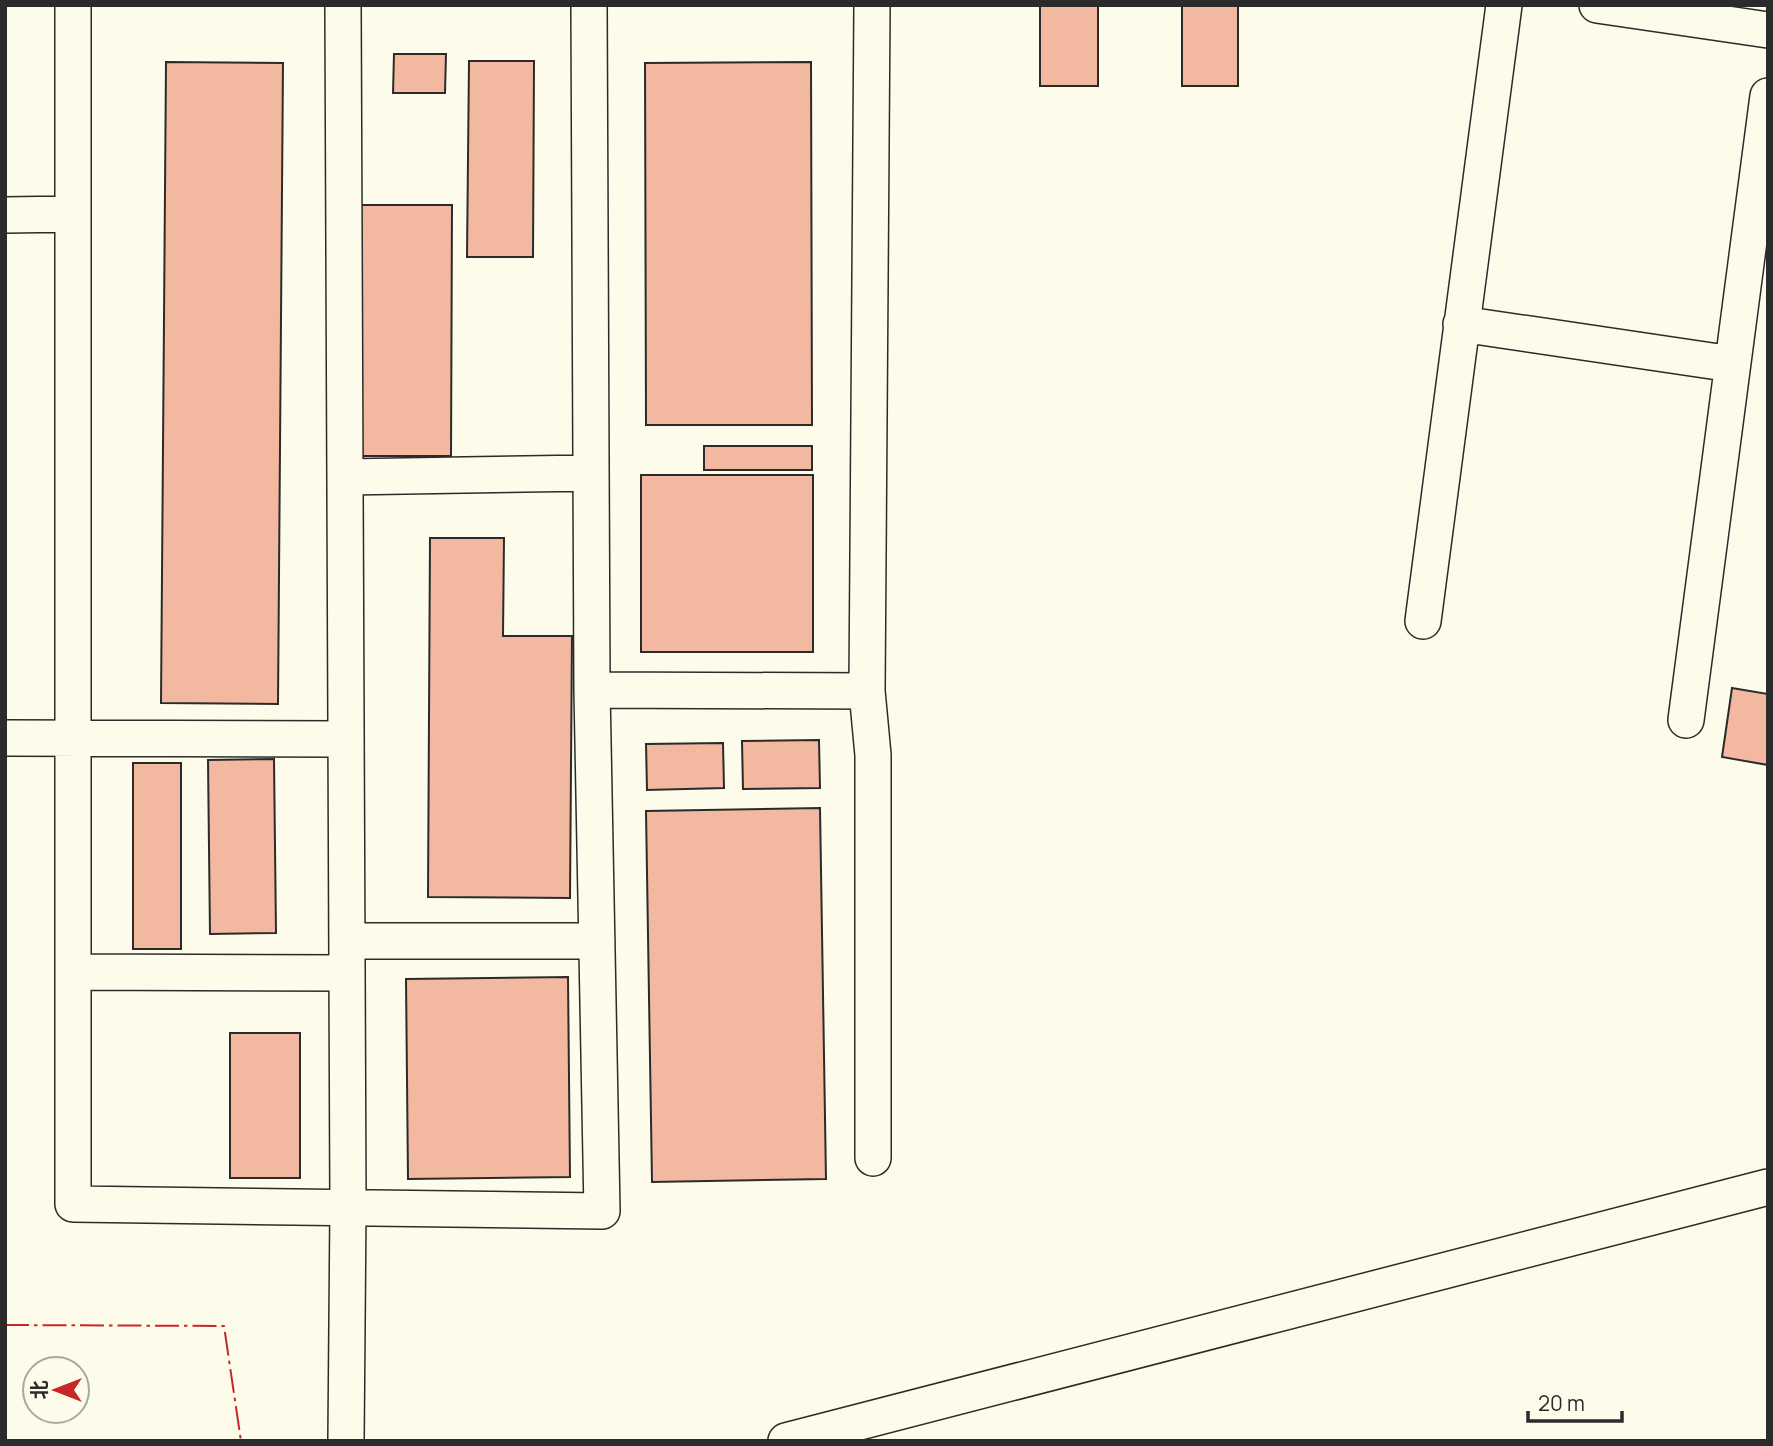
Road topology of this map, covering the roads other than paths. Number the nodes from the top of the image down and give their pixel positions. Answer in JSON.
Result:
{"nodes":[{"id":1,"x":73,"y":5,"type":"edge"},
{"id":2,"x":343,"y":5,"type":"edge"},
{"id":3,"x":589,"y":5,"type":"edge"},
{"id":4,"x":872,"y":5,"type":"edge"},
{"id":5,"x":1503,"y":5,"type":"edge"},
{"id":6,"x":1597,"y":5,"type":"edge"},
{"id":7,"x":1768,"y":30,"type":"edge"},
{"id":8,"x":1768,"y":96,"type":"edge"},
{"id":9,"x":73,"y":214,"type":"junction"},
{"id":10,"x":5,"y":215,"type":"edge"},
{"id":11,"x":1461,"y":324,"type":"junction"},
{"id":12,"x":1732,"y":364,"type":"junction"},
{"id":13,"x":591,"y":473,"type":"junction"},
{"id":14,"x":345,"y":477,"type":"junction"},
{"id":15,"x":1423,"y":621,"type":"dead end"},
{"id":16,"x":592,"y":690,"type":"junction"},
{"id":17,"x":867,"y":691,"type":"junction"},
{"id":18,"x":1686,"y":720,"type":"dead end"},
{"id":19,"x":5,"y":738,"type":"edge"},
{"id":20,"x":73,"y":739,"type":"junction"},
{"id":21,"x":346,"y":739,"type":"junction"},
{"id":22,"x":597,"y":940,"type":"junction"},
{"id":23,"x":347,"y":957,"type":"junction"},
{"id":24,"x":73,"y":972,"type":"junction"},
{"id":25,"x":873,"y":1158,"type":"dead end"},
{"id":26,"x":1768,"y":1187,"type":"edge"},
{"id":27,"x":348,"y":1207,"type":"junction"},
{"id":28,"x":346,"y":1441,"type":"edge"},
{"id":29,"x":786,"y":1441,"type":"edge"}],
"edges":[{"from":1,"to":9,"type":"lane"},
{"from":2,"to":14,"type":"lane"},
{"from":3,"to":13,"type":"lane"},
{"from":4,"to":17,"type":"lane"},
{"from":5,"to":11,"type":"lane"},
{"from":6,"to":7,"type":"lane"},
{"from":8,"to":12,"type":"lane"},
{"from":9,"to":10,"type":"lane"},
{"from":9,"to":20,"type":"lane"},
{"from":11,"to":12,"type":"lane"},
{"from":11,"to":15,"type":"lane"},
{"from":12,"to":18,"type":"lane"},
{"from":13,"to":14,"type":"lane"},
{"from":13,"to":16,"type":"lane"},
{"from":14,"to":21,"type":"lane"},
{"from":16,"to":17,"type":"lane"},
{"from":16,"to":22,"type":"lane"},
{"from":17,"to":25,"type":"lane"},
{"from":19,"to":20,"type":"lane"},
{"from":20,"to":21,"type":"lane"},
{"from":20,"to":24,"type":"lane"},
{"from":21,"to":23,"type":"lane"},
{"from":22,"to":23,"type":"lane"},
{"from":22,"to":27,"type":"lane"},
{"from":23,"to":24,"type":"lane"},
{"from":23,"to":27,"type":"lane"},
{"from":24,"to":27,"type":"lane"},
{"from":26,"to":29,"type":"lane"},
{"from":27,"to":28,"type":"lane"}]}
